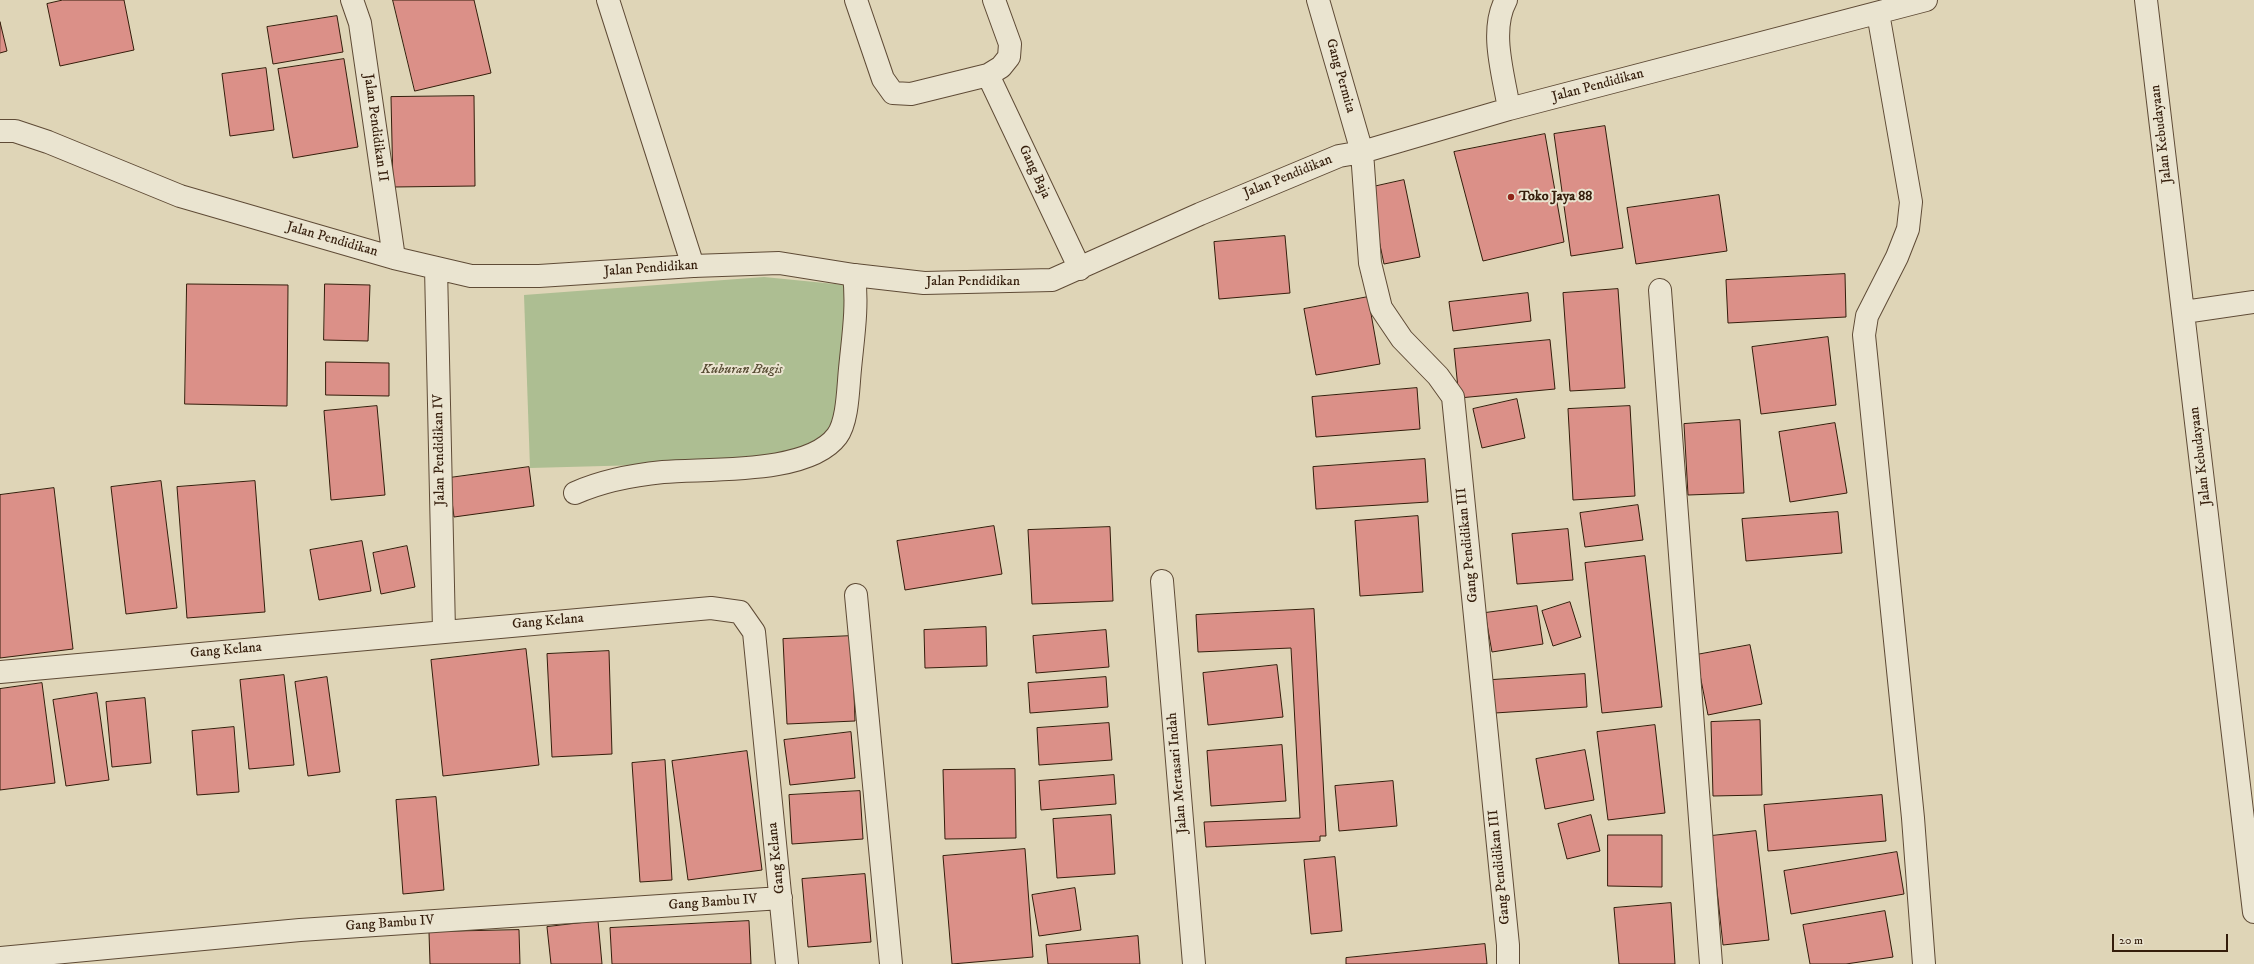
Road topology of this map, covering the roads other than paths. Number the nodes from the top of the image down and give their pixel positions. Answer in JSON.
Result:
{"nodes":[{"id":1,"x":352,"y":0,"type":"edge"},
{"id":2,"x":608,"y":0,"type":"edge"},
{"id":3,"x":856,"y":0,"type":"edge"},
{"id":4,"x":994,"y":0,"type":"edge"},
{"id":5,"x":1318,"y":0,"type":"edge"},
{"id":6,"x":1506,"y":0,"type":"edge"},
{"id":7,"x":1926,"y":0,"type":"edge"},
{"id":8,"x":2146,"y":0,"type":"edge"},
{"id":9,"x":1878,"y":13,"type":"junction"},
{"id":10,"x":988,"y":75,"type":"junction"},
{"id":11,"x":1509,"y":109,"type":"junction"},
{"id":12,"x":0,"y":131,"type":"edge"},
{"id":13,"x":1362,"y":152,"type":"junction"},
{"id":14,"x":394,"y":258,"type":"junction"},
{"id":15,"x":693,"y":266,"type":"junction"},
{"id":16,"x":436,"y":268,"type":"junction"},
{"id":17,"x":1080,"y":269,"type":"junction"},
{"id":18,"x":854,"y":276,"type":"junction"},
{"id":19,"x":1660,"y":290,"type":"dead end"},
{"id":20,"x":2254,"y":302,"type":"edge"},
{"id":21,"x":2184,"y":312,"type":"junction"},
{"id":22,"x":576,"y":493,"type":"dead end"},
{"id":23,"x":1162,"y":581,"type":"dead end"},
{"id":24,"x":856,"y":596,"type":"dead end"},
{"id":25,"x":444,"y":631,"type":"junction"},
{"id":26,"x":0,"y":672,"type":"edge"},
{"id":27,"x":781,"y":898,"type":"junction"},
{"id":28,"x":2254,"y":912,"type":"edge"},
{"id":29,"x":0,"y":958,"type":"edge"},
{"id":30,"x":787,"y":964,"type":"edge"},
{"id":31,"x":891,"y":964,"type":"edge"},
{"id":32,"x":1194,"y":964,"type":"edge"},
{"id":33,"x":1508,"y":964,"type":"edge"},
{"id":34,"x":1711,"y":964,"type":"edge"},
{"id":35,"x":1924,"y":964,"type":"edge"}],
"edges":[{"from":1,"to":14,"type":"street","name":"Jalan Pendidikan II"},
{"from":2,"to":15,"type":"street"},
{"from":3,"to":10,"type":"street"},
{"from":4,"to":10,"type":"street"},
{"from":5,"to":13,"type":"street","name":"Gang Permita"},
{"from":6,"to":11,"type":"street"},
{"from":7,"to":9,"type":"street","name":"Jalan Pendidikan"},
{"from":8,"to":21,"type":"street","name":"Jalan Kebudayaan"},
{"from":9,"to":11,"type":"street","name":"Jalan Pendidikan"},
{"from":9,"to":35,"type":"street"},
{"from":10,"to":17,"type":"street","name":"Gang Baja"},
{"from":11,"to":13,"type":"street","name":"Jalan Pendidikan"},
{"from":12,"to":14,"type":"street","name":"Jalan Pendidikan"},
{"from":13,"to":17,"type":"street","name":"Jalan Pendidikan"},
{"from":13,"to":33,"type":"street","name":"Gang Pendidikan III"},
{"from":14,"to":16,"type":"street","name":"Jalan Pendidikan"},
{"from":15,"to":16,"type":"street","name":"Jalan Pendidikan"},
{"from":15,"to":18,"type":"street","name":"Jalan Pendidikan"},
{"from":16,"to":25,"type":"street","name":"Jalan Pendidikan IV"},
{"from":17,"to":18,"type":"street","name":"Jalan Pendidikan"},
{"from":18,"to":22,"type":"street"},
{"from":19,"to":34,"type":"street"},
{"from":20,"to":21,"type":"street"},
{"from":21,"to":28,"type":"street","name":"Jalan Kebudayaan"},
{"from":23,"to":32,"type":"street","name":"Jalan Mertasari Indah"},
{"from":24,"to":31,"type":"street"},
{"from":25,"to":26,"type":"street","name":"Gang Kelana"},
{"from":25,"to":27,"type":"street","name":"Gang Kelana"},
{"from":27,"to":29,"type":"street","name":"Gang Bambu IV"},
{"from":27,"to":30,"type":"street","name":"Gang Kelana"}]}
